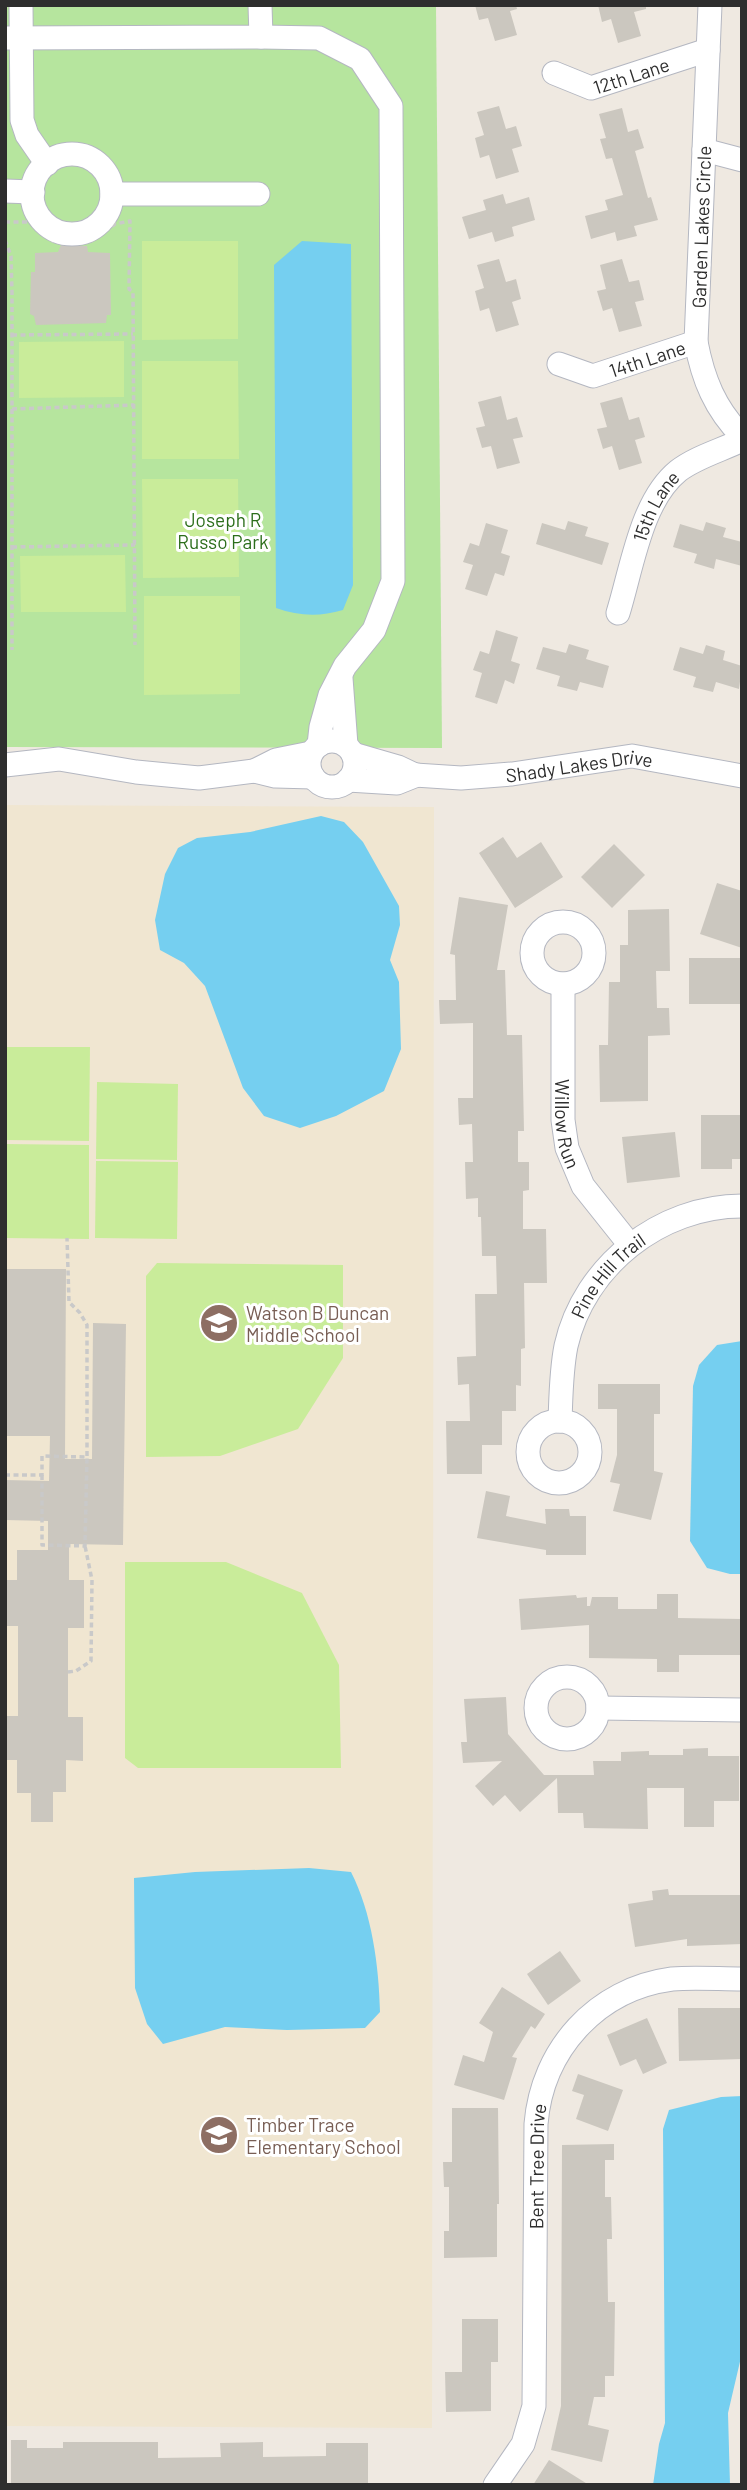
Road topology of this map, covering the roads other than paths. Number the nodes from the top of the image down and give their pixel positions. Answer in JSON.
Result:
{"nodes":[{"id":1,"x":21,"y":5,"type":"edge"},
{"id":2,"x":260,"y":5,"type":"edge"},
{"id":3,"x":710,"y":5,"type":"edge"},
{"id":4,"x":261,"y":37,"type":"junction"},
{"id":5,"x":14,"y":38,"type":"edge"},
{"id":6,"x":708,"y":50,"type":"junction"},
{"id":7,"x":554,"y":73,"type":"dead end"},
{"id":8,"x":704,"y":150,"type":"junction"},
{"id":9,"x":742,"y":160,"type":"edge"},
{"id":10,"x":47,"y":164,"type":"junction"},
{"id":11,"x":5,"y":191,"type":"edge"},
{"id":12,"x":33,"y":192,"type":"junction"},
{"id":13,"x":112,"y":194,"type":"junction"},
{"id":14,"x":258,"y":194,"type":"dead end"},
{"id":15,"x":696,"y":342,"type":"junction"},
{"id":16,"x":559,"y":363,"type":"dead end"},
{"id":17,"x":742,"y":438,"type":"edge"},
{"id":18,"x":618,"y":613,"type":"dead end"},
{"id":19,"x":341,"y":675,"type":"junction"},
{"id":20,"x":315,"y":749,"type":"junction"},
{"id":21,"x":349,"y":749,"type":"junction"},
{"id":22,"x":5,"y":765,"type":"edge"},
{"id":23,"x":254,"y":772,"type":"junction"},
{"id":24,"x":417,"y":775,"type":"junction"},
{"id":25,"x":742,"y":776,"type":"edge"},
{"id":26,"x":313,"y":777,"type":"junction"},
{"id":27,"x":348,"y":780,"type":"junction"},
{"id":28,"x":563,"y":984,"type":"dead end"},
{"id":29,"x":742,"y":1206,"type":"edge"},
{"id":30,"x":629,"y":1245,"type":"junction"},
{"id":31,"x":560,"y":1421,"type":"dead end"},
{"id":32,"x":598,"y":1708,"type":"dead end"},
{"id":33,"x":742,"y":1710,"type":"edge"},
{"id":34,"x":742,"y":1979,"type":"edge"},
{"id":35,"x":495,"y":2485,"type":"edge"}],
"edges":[{"from":1,"to":5,"type":"street"},
{"from":2,"to":4,"type":"street"},
{"from":3,"to":6,"type":"street","name":"Garden Lakes Circle"},
{"from":4,"to":5,"type":"street"},
{"from":4,"to":19,"type":"street"},
{"from":5,"to":10,"type":"street"},
{"from":6,"to":7,"type":"street","name":"12th Lane"},
{"from":6,"to":8,"type":"street","name":"Garden Lakes Circle"},
{"from":8,"to":9,"type":"street"},
{"from":8,"to":15,"type":"street","name":"Garden Lakes Circle"},
{"from":10,"to":12,"type":"street"},
{"from":10,"to":13,"type":"street"},
{"from":11,"to":12,"type":"street"},
{"from":12,"to":13,"type":"street"},
{"from":13,"to":14,"type":"street"},
{"from":15,"to":16,"type":"street","name":"14th Lane"},
{"from":15,"to":17,"type":"street","name":"Garden Lakes Circle"},
{"from":17,"to":18,"type":"street","name":"15th Lane"},
{"from":19,"to":20,"type":"street"},
{"from":19,"to":21,"type":"street"},
{"from":20,"to":21,"type":"street"},
{"from":20,"to":23,"type":"street"},
{"from":20,"to":26,"type":"street"},
{"from":21,"to":24,"type":"street","name":"Shady Lakes Drive"},
{"from":21,"to":27,"type":"street"},
{"from":22,"to":23,"type":"street"},
{"from":23,"to":26,"type":"street"},
{"from":24,"to":25,"type":"street","name":"Shady Lakes Drive"},
{"from":24,"to":27,"type":"street","name":"Shady Lakes Drive"},
{"from":26,"to":27,"type":"street"},
{"from":28,"to":30,"type":"street","name":"Willow Run"},
{"from":29,"to":30,"type":"street","name":"Pine Hill Trail"},
{"from":30,"to":31,"type":"street","name":"Pine Hill Trail"},
{"from":32,"to":33,"type":"street"},
{"from":34,"to":35,"type":"street","name":"Bent Tree Drive"}]}
